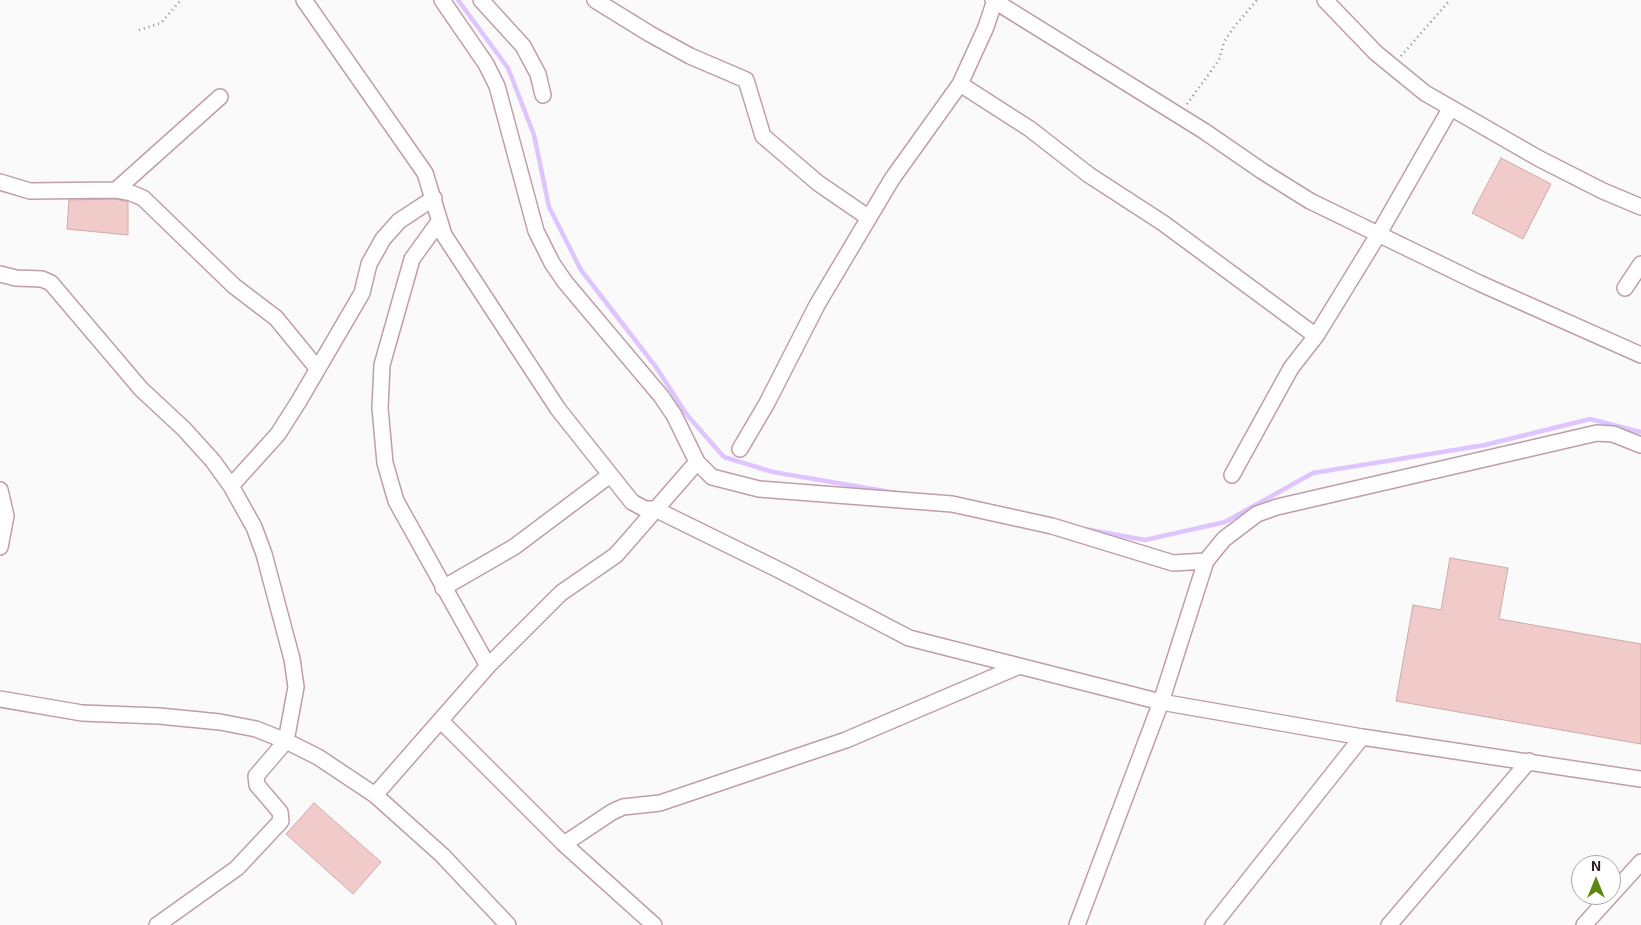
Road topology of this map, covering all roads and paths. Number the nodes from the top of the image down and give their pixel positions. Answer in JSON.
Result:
{"nodes":[{"id":1,"x":181,"y":0,"type":"edge"},
{"id":2,"x":304,"y":0,"type":"edge"},
{"id":3,"x":442,"y":0,"type":"edge"},
{"id":4,"x":481,"y":0,"type":"edge"},
{"id":5,"x":596,"y":0,"type":"edge"},
{"id":6,"x":994,"y":0,"type":"edge"},
{"id":7,"x":1257,"y":0,"type":"edge"},
{"id":8,"x":1325,"y":0,"type":"edge"},
{"id":9,"x":1450,"y":0,"type":"edge"},
{"id":10,"x":139,"y":30,"type":"dead end"},
{"id":11,"x":1392,"y":67,"type":"junction"},
{"id":12,"x":960,"y":84,"type":"junction"},
{"id":13,"x":543,"y":96,"type":"dead end"},
{"id":14,"x":220,"y":98,"type":"dead end"},
{"id":15,"x":1450,"y":109,"type":"junction"},
{"id":16,"x":1178,"y":116,"type":"junction"},
{"id":17,"x":0,"y":182,"type":"edge"},
{"id":18,"x":116,"y":190,"type":"junction"},
{"id":19,"x":434,"y":198,"type":"junction"},
{"id":20,"x":1641,"y":207,"type":"edge"},
{"id":21,"x":869,"y":218,"type":"junction"},
{"id":22,"x":438,"y":223,"type":"junction"},
{"id":23,"x":1378,"y":235,"type":"junction"},
{"id":24,"x":1641,"y":264,"type":"edge"},
{"id":25,"x":0,"y":274,"type":"edge"},
{"id":26,"x":1625,"y":288,"type":"dead end"},
{"id":27,"x":1316,"y":336,"type":"junction"},
{"id":28,"x":1641,"y":354,"type":"edge"},
{"id":29,"x":317,"y":368,"type":"junction"},
{"id":30,"x":1641,"y":445,"type":"edge"},
{"id":31,"x":740,"y":448,"type":"dead end"},
{"id":32,"x":697,"y":462,"type":"junction"},
{"id":33,"x":610,"y":475,"type":"junction"},
{"id":34,"x":1232,"y":475,"type":"dead end"},
{"id":35,"x":231,"y":486,"type":"junction"},
{"id":36,"x":0,"y":490,"type":"edge"},
{"id":37,"x":655,"y":509,"type":"junction"},
{"id":38,"x":0,"y":547,"type":"edge"},
{"id":39,"x":1206,"y":561,"type":"junction"},
{"id":40,"x":443,"y":588,"type":"junction"},
{"id":41,"x":488,"y":666,"type":"junction"},
{"id":42,"x":1017,"y":667,"type":"junction"},
{"id":43,"x":0,"y":699,"type":"edge"},
{"id":44,"x":1161,"y":702,"type":"junction"},
{"id":45,"x":441,"y":721,"type":"junction"},
{"id":46,"x":1362,"y":737,"type":"junction"},
{"id":47,"x":286,"y":741,"type":"junction"},
{"id":48,"x":1529,"y":761,"type":"junction"},
{"id":49,"x":1641,"y":779,"type":"edge"},
{"id":50,"x":376,"y":795,"type":"junction"},
{"id":51,"x":564,"y":844,"type":"junction"},
{"id":52,"x":1641,"y":862,"type":"edge"},
{"id":53,"x":158,"y":925,"type":"edge"},
{"id":54,"x":508,"y":925,"type":"edge"},
{"id":55,"x":654,"y":925,"type":"edge"},
{"id":56,"x":1078,"y":925,"type":"edge"},
{"id":57,"x":1213,"y":925,"type":"edge"},
{"id":58,"x":1389,"y":925,"type":"edge"},
{"id":59,"x":1584,"y":925,"type":"edge"}],
"edges":[{"from":1,"to":10,"type":"path"},
{"from":2,"to":19,"type":"street"},
{"from":3,"to":32,"type":"street"},
{"from":4,"to":13,"type":"street"},
{"from":5,"to":21,"type":"street"},
{"from":6,"to":12,"type":"street"},
{"from":6,"to":16,"type":"street"},
{"from":7,"to":16,"type":"path"},
{"from":8,"to":11,"type":"street"},
{"from":9,"to":11,"type":"path"},
{"from":11,"to":15,"type":"street"},
{"from":12,"to":21,"type":"street"},
{"from":12,"to":27,"type":"street"},
{"from":14,"to":18,"type":"street"},
{"from":15,"to":20,"type":"street"},
{"from":15,"to":23,"type":"street"},
{"from":16,"to":23,"type":"street"},
{"from":17,"to":18,"type":"street"},
{"from":18,"to":29,"type":"street"},
{"from":19,"to":22,"type":"street"},
{"from":19,"to":29,"type":"street"},
{"from":21,"to":31,"type":"street"},
{"from":22,"to":33,"type":"street"},
{"from":22,"to":40,"type":"street"},
{"from":23,"to":27,"type":"street"},
{"from":23,"to":28,"type":"street"},
{"from":24,"to":26,"type":"street"},
{"from":25,"to":35,"type":"street"},
{"from":27,"to":34,"type":"street"},
{"from":29,"to":35,"type":"street"},
{"from":30,"to":39,"type":"street"},
{"from":32,"to":37,"type":"street"},
{"from":32,"to":39,"type":"street"},
{"from":33,"to":37,"type":"street"},
{"from":33,"to":40,"type":"street"},
{"from":35,"to":47,"type":"street"},
{"from":36,"to":38,"type":"street"},
{"from":37,"to":41,"type":"street"},
{"from":37,"to":42,"type":"street"},
{"from":39,"to":44,"type":"street"},
{"from":40,"to":41,"type":"street"},
{"from":41,"to":45,"type":"street"},
{"from":42,"to":44,"type":"street"},
{"from":42,"to":51,"type":"street"},
{"from":43,"to":47,"type":"street"},
{"from":44,"to":46,"type":"street"},
{"from":44,"to":56,"type":"street"},
{"from":45,"to":50,"type":"street"},
{"from":45,"to":51,"type":"street"},
{"from":46,"to":48,"type":"street"},
{"from":46,"to":57,"type":"street"},
{"from":47,"to":50,"type":"street"},
{"from":47,"to":53,"type":"street"},
{"from":48,"to":49,"type":"street"},
{"from":48,"to":58,"type":"street"},
{"from":50,"to":54,"type":"street"},
{"from":51,"to":55,"type":"street"},
{"from":52,"to":59,"type":"street"}]}
